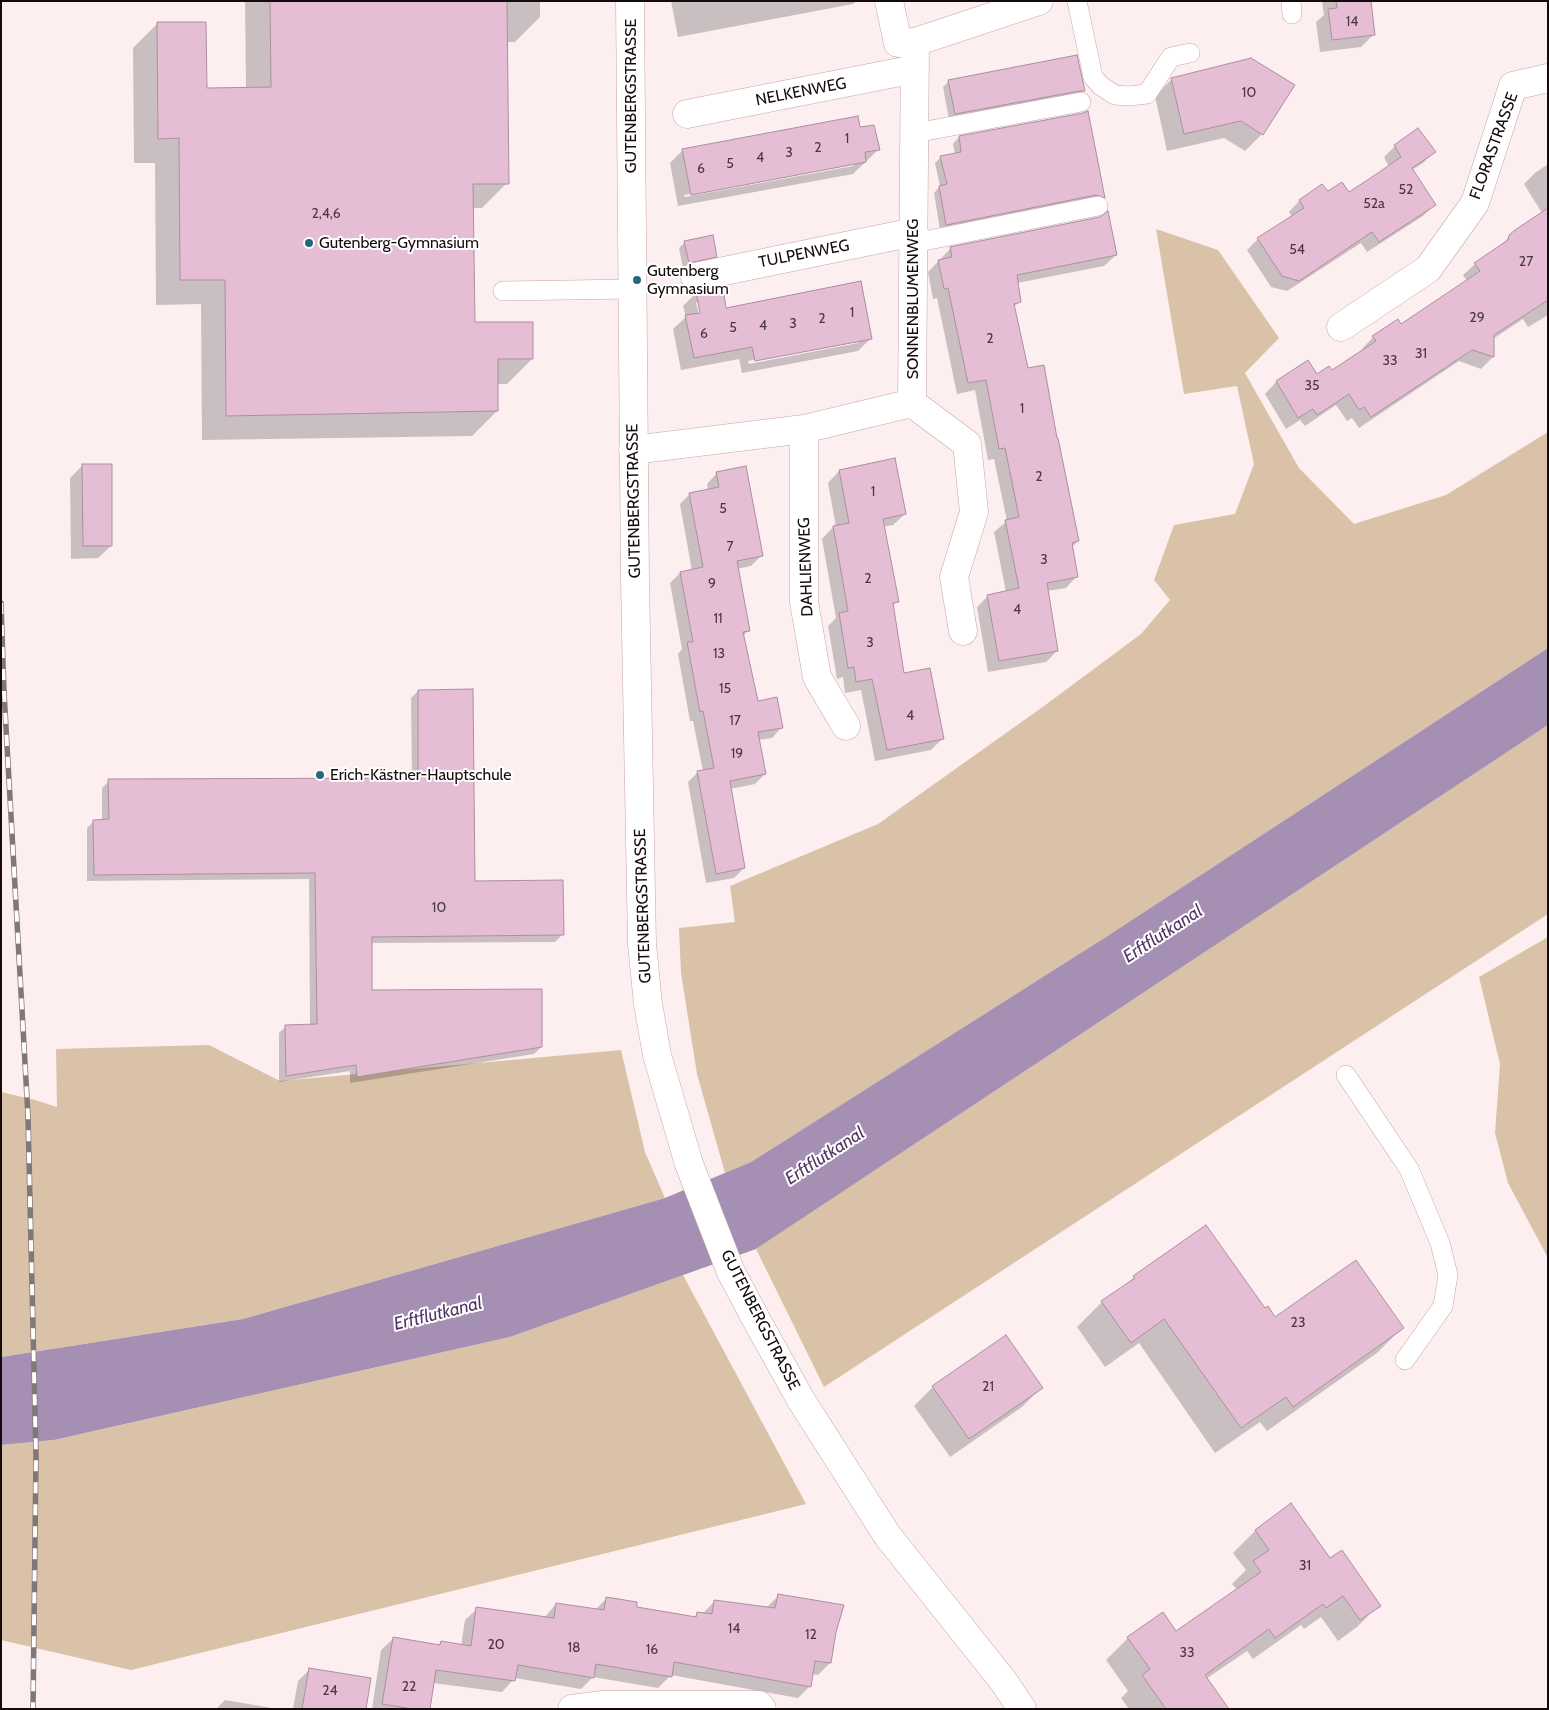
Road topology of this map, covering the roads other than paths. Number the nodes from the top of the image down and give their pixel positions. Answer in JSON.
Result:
{"nodes":[{"id":1,"x":630,"y":1,"type":"edge"},
{"id":2,"x":889,"y":1,"type":"edge"},
{"id":3,"x":1039,"y":1,"type":"edge"},
{"id":4,"x":1077,"y":1,"type":"edge"},
{"id":5,"x":915,"y":42,"type":"junction"},
{"id":6,"x":1190,"y":53,"type":"dead end"},
{"id":7,"x":915,"y":69,"type":"junction"},
{"id":8,"x":1548,"y":78,"type":"edge"},
{"id":9,"x":1081,"y":102,"type":"dead end"},
{"id":10,"x":687,"y":114,"type":"dead end"},
{"id":11,"x":915,"y":132,"type":"junction"},
{"id":12,"x":1098,"y":206,"type":"dead end"},
{"id":13,"x":914,"y":238,"type":"junction"},
{"id":14,"x":695,"y":277,"type":"dead end"},
{"id":15,"x":632,"y":289,"type":"junction"},
{"id":16,"x":503,"y":291,"type":"dead end"},
{"id":17,"x":1341,"y":327,"type":"dead end"},
{"id":18,"x":912,"y":403,"type":"junction"},
{"id":19,"x":804,"y":429,"type":"junction"},
{"id":20,"x":633,"y":450,"type":"junction"},
{"id":21,"x":963,"y":631,"type":"dead end"},
{"id":22,"x":846,"y":726,"type":"dead end"},
{"id":23,"x":1346,"y":1075,"type":"dead end"},
{"id":24,"x":1406,"y":1360,"type":"dead end"},
{"id":25,"x":572,"y":1709,"type":"edge"},
{"id":26,"x":762,"y":1709,"type":"edge"},
{"id":27,"x":1022,"y":1709,"type":"edge"}],
"edges":[{"from":1,"to":15,"type":"street","name":"GUTENBERGSTRASSE"},
{"from":2,"to":5,"type":"street"},
{"from":3,"to":5,"type":"street"},
{"from":4,"to":6,"type":"lane"},
{"from":5,"to":7,"type":"street","name":"SONNENBLUMENWEG"},
{"from":7,"to":10,"type":"street","name":"NELKENWEG"},
{"from":7,"to":11,"type":"street","name":"SONNENBLUMENWEG"},
{"from":8,"to":17,"type":"street","name":"FLORASTRASSE"},
{"from":9,"to":11,"type":"lane"},
{"from":11,"to":13,"type":"street","name":"SONNENBLUMENWEG"},
{"from":12,"to":13,"type":"lane"},
{"from":13,"to":14,"type":"street","name":"TULPENWEG"},
{"from":13,"to":18,"type":"street","name":"SONNENBLUMENWEG"},
{"from":15,"to":16,"type":"lane"},
{"from":15,"to":20,"type":"street","name":"GUTENBERGSTRASSE"},
{"from":18,"to":19,"type":"street","name":"SONNENBLUMENWEG"},
{"from":18,"to":21,"type":"street"},
{"from":19,"to":20,"type":"street","name":"SONNENBLUMENWEG"},
{"from":19,"to":22,"type":"street","name":"DAHLIENWEG"},
{"from":20,"to":27,"type":"street","name":"GUTENBERGSTRASSE"},
{"from":23,"to":24,"type":"lane"},
{"from":25,"to":26,"type":"street"}]}
